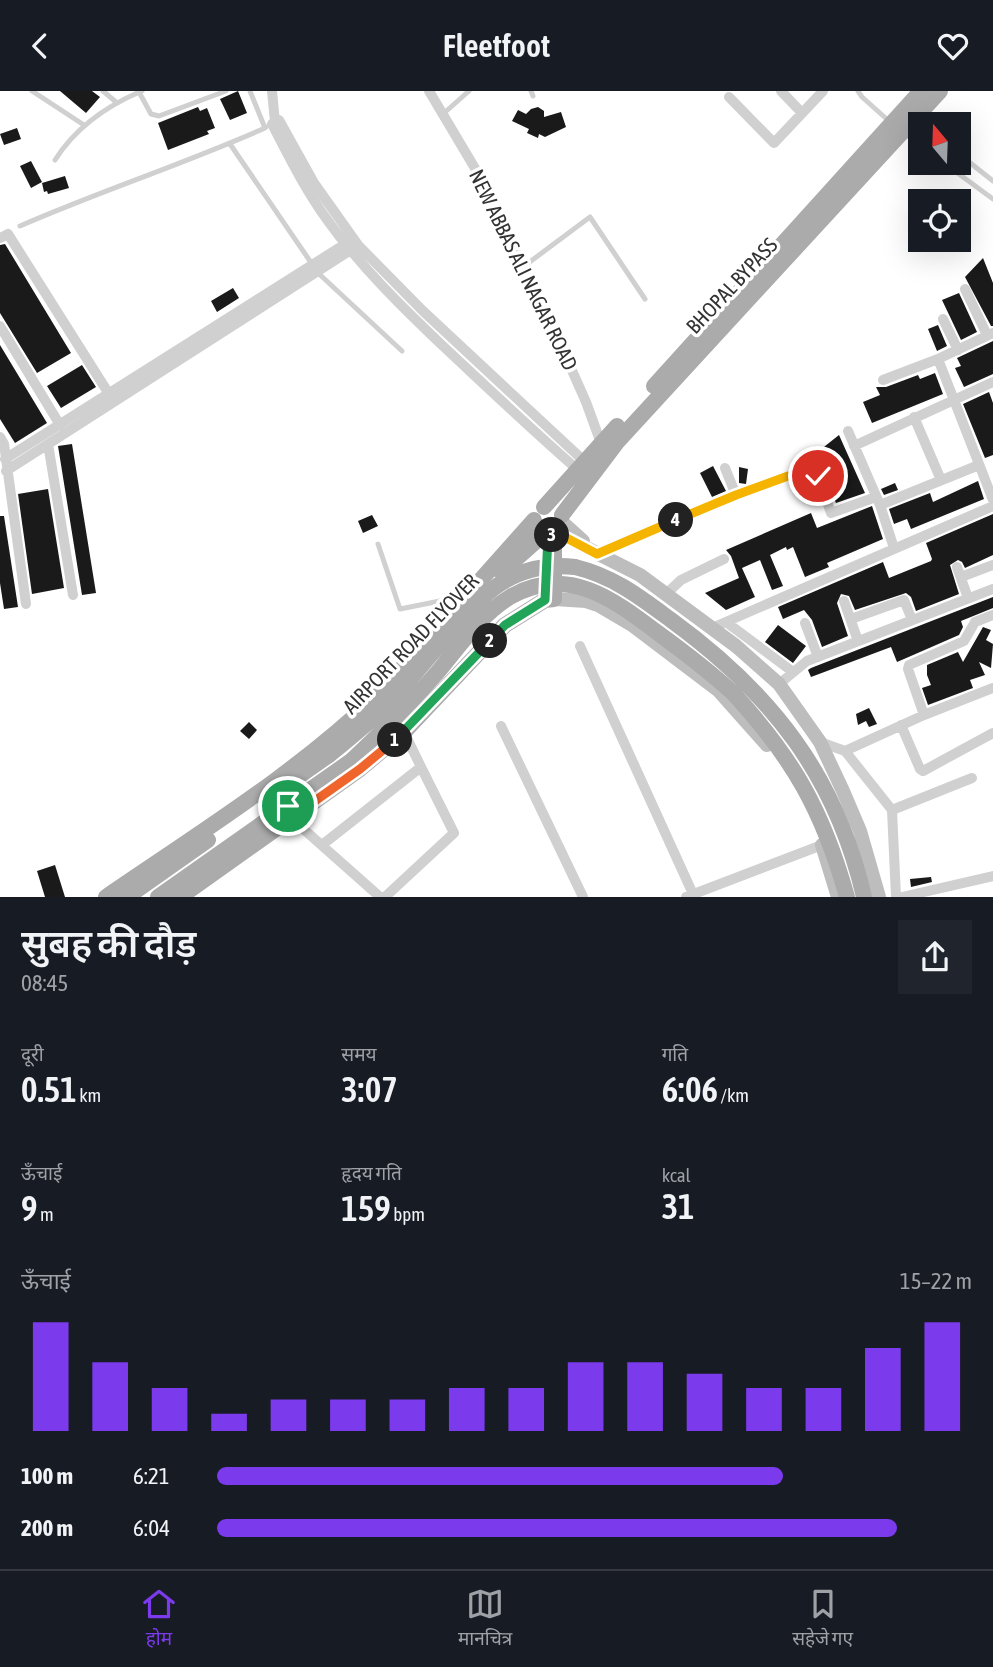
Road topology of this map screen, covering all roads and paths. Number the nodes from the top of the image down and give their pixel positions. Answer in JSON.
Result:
{"nodes":[{"id":1,"x":33,"y":91,"type":"edge"},
{"id":2,"x":103,"y":91,"type":"edge"},
{"id":3,"x":140,"y":91,"type":"edge"},
{"id":4,"x":226,"y":91,"type":"edge"},
{"id":5,"x":250,"y":91,"type":"edge"},
{"id":6,"x":272,"y":91,"type":"edge"},
{"id":7,"x":429,"y":91,"type":"edge"},
{"id":8,"x":469,"y":91,"type":"edge"},
{"id":9,"x":780,"y":91,"type":"edge"},
{"id":10,"x":823,"y":91,"type":"edge"},
{"id":11,"x":859,"y":91,"type":"edge"},
{"id":12,"x":921,"y":91,"type":"edge"},
{"id":13,"x":940,"y":91,"type":"edge"},
{"id":14,"x":729,"y":97,"type":"dead end"},
{"id":15,"x":116,"y":102,"type":"junction"},
{"id":16,"x":802,"y":113,"type":"junction"},
{"id":17,"x":443,"y":114,"type":"junction"},
{"id":18,"x":907,"y":122,"type":"edge"},
{"id":19,"x":273,"y":123,"type":"junction"},
{"id":20,"x":84,"y":125,"type":"junction"},
{"id":21,"x":229,"y":144,"type":"junction"},
{"id":22,"x":54,"y":160,"type":"dead end"},
{"id":23,"x":971,"y":164,"type":"edge"},
{"id":24,"x":960,"y":175,"type":"edge"},
{"id":25,"x":993,"y":181,"type":"edge"},
{"id":26,"x":993,"y":199,"type":"edge"},
{"id":27,"x":20,"y":226,"type":"dead end"},
{"id":28,"x":0,"y":238,"type":"edge"},
{"id":29,"x":352,"y":244,"type":"junction"},
{"id":30,"x":523,"y":267,"type":"junction"},
{"id":31,"x":315,"y":269,"type":"junction"},
{"id":32,"x":965,"y":289,"type":"dead end"},
{"id":33,"x":645,"y":299,"type":"dead end"},
{"id":34,"x":943,"y":319,"type":"dead end"},
{"id":35,"x":0,"y":326,"type":"edge"},
{"id":36,"x":990,"y":334,"type":"edge"},
{"id":37,"x":958,"y":350,"type":"junction"},
{"id":38,"x":402,"y":351,"type":"dead end"},
{"id":39,"x":938,"y":359,"type":"junction"},
{"id":40,"x":883,"y":380,"type":"dead end"},
{"id":41,"x":993,"y":381,"type":"edge"},
{"id":42,"x":109,"y":394,"type":"junction"},
{"id":43,"x":954,"y":398,"type":"junction"},
{"id":44,"x":914,"y":417,"type":"junction"},
{"id":45,"x":60,"y":425,"type":"junction"},
{"id":46,"x":848,"y":431,"type":"dead end"},
{"id":47,"x":0,"y":437,"type":"edge"},
{"id":48,"x":48,"y":445,"type":"junction"},
{"id":49,"x":854,"y":446,"type":"junction"},
{"id":50,"x":604,"y":449,"type":"junction"},
{"id":51,"x":5,"y":459,"type":"junction"},
{"id":52,"x":979,"y":465,"type":"junction"},
{"id":53,"x":581,"y":466,"type":"junction"},
{"id":54,"x":725,"y":468,"type":"dead end"},
{"id":55,"x":6,"y":471,"type":"junction"},
{"id":56,"x":941,"y":480,"type":"junction"},
{"id":57,"x":736,"y":495,"type":"junction"},
{"id":58,"x":993,"y":500,"type":"edge"},
{"id":59,"x":878,"y":501,"type":"junction"},
{"id":60,"x":993,"y":506,"type":"edge"},
{"id":61,"x":539,"y":514,"type":"junction"},
{"id":62,"x":555,"y":529,"type":"junction"},
{"id":63,"x":378,"y":544,"type":"dead end"},
{"id":64,"x":894,"y":548,"type":"junction"},
{"id":65,"x":597,"y":554,"type":"junction"},
{"id":66,"x":724,"y":559,"type":"dead end"},
{"id":67,"x":993,"y":565,"type":"edge"},
{"id":68,"x":486,"y":575,"type":"junction"},
{"id":69,"x":993,"y":589,"type":"edge"},
{"id":70,"x":469,"y":592,"type":"junction"},
{"id":71,"x":666,"y":594,"type":"junction"},
{"id":72,"x":72,"y":595,"type":"dead end"},
{"id":73,"x":968,"y":598,"type":"junction"},
{"id":74,"x":549,"y":600,"type":"junction"},
{"id":75,"x":844,"y":601,"type":"dead end"},
{"id":76,"x":26,"y":604,"type":"dead end"},
{"id":77,"x":993,"y":615,"type":"edge"},
{"id":78,"x":851,"y":619,"type":"junction"},
{"id":79,"x":912,"y":619,"type":"junction"},
{"id":80,"x":726,"y":622,"type":"junction"},
{"id":81,"x":805,"y":623,"type":"dead end"},
{"id":82,"x":712,"y":628,"type":"junction"},
{"id":83,"x":858,"y":641,"type":"junction"},
{"id":84,"x":580,"y":646,"type":"dead end"},
{"id":85,"x":818,"y":657,"type":"junction"},
{"id":86,"x":793,"y":672,"type":"junction"},
{"id":87,"x":993,"y":679,"type":"edge"},
{"id":88,"x":779,"y":684,"type":"junction"},
{"id":89,"x":991,"y":689,"type":"edge"},
{"id":90,"x":924,"y":715,"type":"junction"},
{"id":91,"x":901,"y":725,"type":"junction"},
{"id":92,"x":501,"y":726,"type":"dead end"},
{"id":93,"x":404,"y":732,"type":"junction"},
{"id":94,"x":993,"y":733,"type":"edge"},
{"id":95,"x":820,"y":742,"type":"junction"},
{"id":96,"x":845,"y":751,"type":"junction"},
{"id":97,"x":421,"y":767,"type":"junction"},
{"id":98,"x":291,"y":775,"type":"junction"},
{"id":99,"x":972,"y":778,"type":"dead end"},
{"id":100,"x":892,"y":810,"type":"junction"},
{"id":101,"x":291,"y":813,"type":"junction"},
{"id":102,"x":322,"y":845,"type":"junction"},
{"id":103,"x":822,"y":845,"type":"junction"},
{"id":104,"x":993,"y":876,"type":"edge"},
{"id":105,"x":689,"y":896,"type":"edge"},
{"id":106,"x":106,"y":897,"type":"edge"},
{"id":107,"x":127,"y":897,"type":"edge"},
{"id":108,"x":158,"y":897,"type":"edge"},
{"id":109,"x":180,"y":897,"type":"edge"},
{"id":110,"x":383,"y":897,"type":"edge"},
{"id":111,"x":583,"y":897,"type":"edge"},
{"id":112,"x":838,"y":897,"type":"edge"},
{"id":113,"x":847,"y":897,"type":"edge"},
{"id":114,"x":864,"y":897,"type":"edge"},
{"id":115,"x":879,"y":897,"type":"edge"},
{"id":116,"x":896,"y":897,"type":"edge"},
{"id":117,"x":902,"y":897,"type":"edge"}],
"edges":[{"from":1,"to":20,"type":"lane"},
{"from":2,"to":15,"type":"lane"},
{"from":3,"to":4,"type":"lane"},
{"from":3,"to":15,"type":"lane"},
{"from":5,"to":19,"type":"lane"},
{"from":6,"to":19,"type":"street"},
{"from":7,"to":17,"type":"street","name":"NEW ABBAS ALI NAGAR ROAD"},
{"from":8,"to":17,"type":"lane"},
{"from":9,"to":16,"type":"street"},
{"from":10,"to":16,"type":"street"},
{"from":11,"to":18,"type":"lane"},
{"from":12,"to":18,"type":"main road","name":"BHOPAL BYPASS"},
{"from":13,"to":18,"type":"main road","name":"BHOPAL BYPASS"},
{"from":14,"to":16,"type":"street"},
{"from":15,"to":20,"type":"lane"},
{"from":17,"to":30,"type":"street","name":"NEW ABBAS ALI NAGAR ROAD"},
{"from":18,"to":50,"type":"main road","name":"BHOPAL BYPASS"},
{"from":19,"to":21,"type":"lane"},
{"from":19,"to":29,"type":"street"},
{"from":20,"to":22,"type":"lane"},
{"from":21,"to":27,"type":"lane"},
{"from":21,"to":31,"type":"lane"},
{"from":23,"to":25,"type":"lane"},
{"from":24,"to":26,"type":"lane"},
{"from":28,"to":42,"type":"street"},
{"from":29,"to":31,"type":"street"},
{"from":29,"to":53,"type":"street"},
{"from":30,"to":33,"type":"lane"},
{"from":30,"to":50,"type":"street","name":"NEW ABBAS ALI NAGAR ROAD"},
{"from":31,"to":38,"type":"lane"},
{"from":31,"to":42,"type":"street"},
{"from":31,"to":48,"type":"street"},
{"from":32,"to":36,"type":"street"},
{"from":34,"to":37,"type":"street"},
{"from":35,"to":45,"type":"street"},
{"from":36,"to":37,"type":"street"},
{"from":37,"to":39,"type":"street"},
{"from":39,"to":40,"type":"street"},
{"from":39,"to":43,"type":"street"},
{"from":41,"to":43,"type":"street"},
{"from":42,"to":45,"type":"street"},
{"from":43,"to":44,"type":"street"},
{"from":43,"to":52,"type":"street"},
{"from":44,"to":49,"type":"street"},
{"from":44,"to":56,"type":"street"},
{"from":45,"to":51,"type":"street"},
{"from":46,"to":49,"type":"street"},
{"from":47,"to":51,"type":"street"},
{"from":48,"to":55,"type":"street"},
{"from":48,"to":72,"type":"street"},
{"from":49,"to":59,"type":"street"},
{"from":50,"to":53,"type":"main road","name":"BHOPAL BYPASS"},
{"from":50,"to":62,"type":"main road","name":"BHOPAL BYPASS"},
{"from":51,"to":55,"type":"street"},
{"from":52,"to":56,"type":"street"},
{"from":52,"to":58,"type":"street"},
{"from":53,"to":61,"type":"main road","name":"BHOPAL BYPASS"},
{"from":54,"to":57,"type":"street"},
{"from":55,"to":76,"type":"street"},
{"from":56,"to":59,"type":"street"},
{"from":57,"to":59,"type":"street"},
{"from":57,"to":65,"type":"street"},
{"from":59,"to":64,"type":"street"},
{"from":60,"to":64,"type":"street"},
{"from":61,"to":62,"type":"main road"},
{"from":61,"to":62,"type":"main road"},
{"from":61,"to":68,"type":"main road","name":"BHOPAL BYPASS"},
{"from":62,"to":65,"type":"street"},
{"from":62,"to":68,"type":"main road","name":"BHOPAL BYPASS"},
{"from":62,"to":74,"type":"main road"},
{"from":63,"to":70,"type":"lane"},
{"from":64,"to":80,"type":"street"},
{"from":65,"to":71,"type":"street"},
{"from":66,"to":71,"type":"street"},
{"from":67,"to":73,"type":"street"},
{"from":68,"to":70,"type":"main road"},
{"from":69,"to":73,"type":"street"},
{"from":70,"to":98,"type":"main road"},
{"from":71,"to":82,"type":"street"},
{"from":73,"to":79,"type":"street"},
{"from":74,"to":93,"type":"main road"},
{"from":74,"to":103,"type":"street"},
{"from":75,"to":78,"type":"street"},
{"from":77,"to":90,"type":"street"},
{"from":78,"to":79,"type":"street"},
{"from":78,"to":83,"type":"street"},
{"from":79,"to":83,"type":"street"},
{"from":80,"to":82,"type":"street"},
{"from":80,"to":86,"type":"street"},
{"from":81,"to":85,"type":"street"},
{"from":82,"to":88,"type":"street"},
{"from":83,"to":85,"type":"street"},
{"from":84,"to":105,"type":"street"},
{"from":85,"to":86,"type":"street"},
{"from":86,"to":88,"type":"street"},
{"from":87,"to":89,"type":"street"},
{"from":88,"to":95,"type":"street"},
{"from":89,"to":90,"type":"street"},
{"from":90,"to":91,"type":"street"},
{"from":91,"to":94,"type":"street"},
{"from":91,"to":96,"type":"street"},
{"from":92,"to":111,"type":"street"},
{"from":93,"to":97,"type":"street"},
{"from":93,"to":101,"type":"main road"},
{"from":95,"to":96,"type":"street"},
{"from":95,"to":115,"type":"street"},
{"from":96,"to":100,"type":"street"},
{"from":97,"to":102,"type":"street"},
{"from":97,"to":110,"type":"street"},
{"from":98,"to":106,"type":"main road"},
{"from":98,"to":107,"type":"main road"},
{"from":98,"to":114,"type":"main road","name":"AIRPORT ROAD FLYOVER","bridge":true},
{"from":99,"to":100,"type":"street"},
{"from":100,"to":116,"type":"street"},
{"from":101,"to":102,"type":"street"},
{"from":101,"to":108,"type":"main road"},
{"from":101,"to":109,"type":"main road"},
{"from":101,"to":113,"type":"main road","name":"AIRPORT ROAD FLYOVER","bridge":true},
{"from":102,"to":110,"type":"street"},
{"from":103,"to":105,"type":"street"},
{"from":103,"to":112,"type":"street"},
{"from":104,"to":117,"type":"street"}]}
